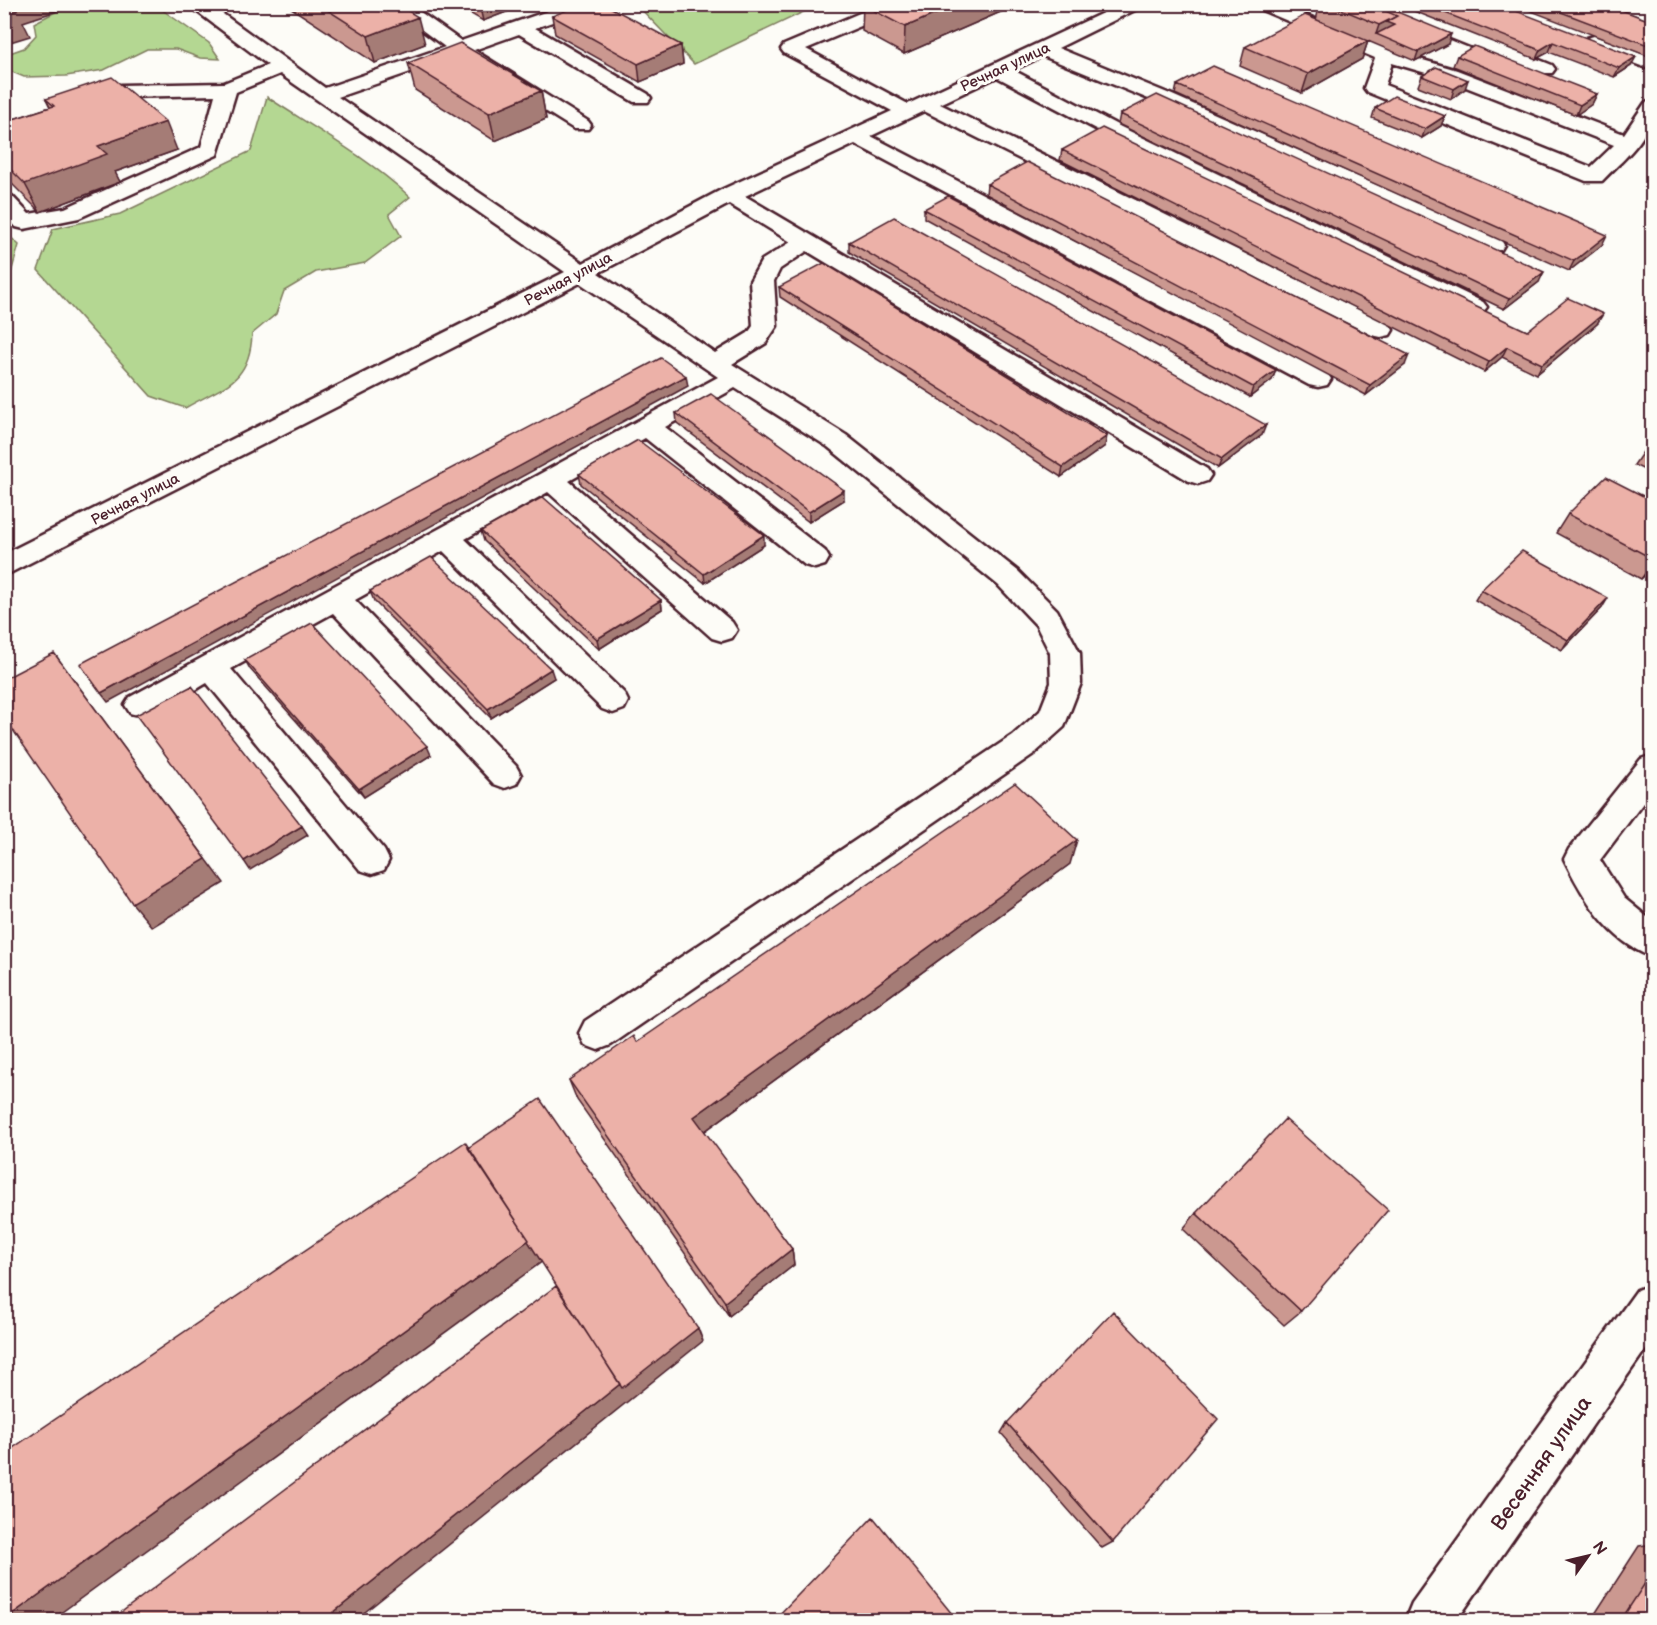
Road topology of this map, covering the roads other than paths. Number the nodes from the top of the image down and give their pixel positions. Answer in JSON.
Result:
{"nodes":[{"id":1,"x":196,"y":4,"type":"edge"},
{"id":2,"x":396,"y":4,"type":"edge"},
{"id":3,"x":898,"y":4,"type":"edge"},
{"id":4,"x":1263,"y":4,"type":"edge"},
{"id":5,"x":1382,"y":4,"type":"edge"},
{"id":6,"x":584,"y":5,"type":"edge"},
{"id":7,"x":1118,"y":8,"type":"edge"},
{"id":8,"x":520,"y":27,"type":"junction"},
{"id":9,"x":1575,"y":34,"type":"edge"},
{"id":10,"x":458,"y":48,"type":"junction"},
{"id":11,"x":1043,"y":49,"type":"junction"},
{"id":12,"x":1384,"y":55,"type":"junction"},
{"id":13,"x":1653,"y":64,"type":"edge"},
{"id":14,"x":281,"y":67,"type":"junction"},
{"id":15,"x":1545,"y":69,"type":"dead end"},
{"id":16,"x":998,"y":70,"type":"junction"},
{"id":17,"x":227,"y":89,"type":"junction"},
{"id":18,"x":322,"y":96,"type":"junction"},
{"id":19,"x":641,"y":98,"type":"dead end"},
{"id":20,"x":1653,"y":107,"type":"edge"},
{"id":21,"x":916,"y":108,"type":"junction"},
{"id":22,"x":581,"y":125,"type":"dead end"},
{"id":23,"x":855,"y":136,"type":"junction"},
{"id":24,"x":4,"y":138,"type":"edge"},
{"id":25,"x":1628,"y":143,"type":"junction"},
{"id":26,"x":729,"y":195,"type":"junction"},
{"id":27,"x":4,"y":201,"type":"edge"},
{"id":28,"x":807,"y":242,"type":"junction"},
{"id":29,"x":1493,"y":245,"type":"dead end"},
{"id":30,"x":583,"y":272,"type":"junction"},
{"id":31,"x":1491,"y":314,"type":"edge"},
{"id":32,"x":1381,"y":330,"type":"dead end"},
{"id":33,"x":725,"y":370,"type":"junction"},
{"id":34,"x":1318,"y":379,"type":"dead end"},
{"id":35,"x":646,"y":426,"type":"junction"},
{"id":36,"x":1198,"y":475,"type":"dead end"},
{"id":37,"x":550,"y":480,"type":"junction"},
{"id":38,"x":447,"y":538,"type":"junction"},
{"id":39,"x":815,"y":558,"type":"dead end"},
{"id":40,"x":4,"y":566,"type":"edge"},
{"id":41,"x":337,"y":599,"type":"junction"},
{"id":42,"x":722,"y":630,"type":"dead end"},
{"id":43,"x":212,"y":667,"type":"junction"},
{"id":44,"x":613,"y":701,"type":"dead end"},
{"id":45,"x":141,"y":705,"type":"dead end"},
{"id":46,"x":1653,"y":768,"type":"edge"},
{"id":47,"x":505,"y":775,"type":"dead end"},
{"id":48,"x":372,"y":860,"type":"dead end"},
{"id":49,"x":1653,"y":941,"type":"edge"},
{"id":50,"x":598,"y":1033,"type":"dead end"},
{"id":51,"x":1653,"y":1305,"type":"edge"},
{"id":52,"x":1429,"y":1620,"type":"edge"}],
"edges":[{"from":1,"to":14,"type":"street"},
{"from":2,"to":10,"type":"street"},
{"from":3,"to":21,"type":"street"},
{"from":4,"to":12,"type":"street"},
{"from":5,"to":15,"type":"street"},
{"from":6,"to":8,"type":"street"},
{"from":7,"to":11,"type":"street","name":"Речная улица"},
{"from":8,"to":10,"type":"street"},
{"from":8,"to":19,"type":"street"},
{"from":9,"to":13,"type":"street"},
{"from":10,"to":18,"type":"street"},
{"from":10,"to":22,"type":"street"},
{"from":11,"to":16,"type":"street","name":"Речная улица"},
{"from":11,"to":29,"type":"street"},
{"from":12,"to":25,"type":"street"},
{"from":12,"to":25,"type":"street"},
{"from":14,"to":17,"type":"street"},
{"from":14,"to":18,"type":"street"},
{"from":16,"to":21,"type":"street","name":"Речная улица"},
{"from":16,"to":31,"type":"street"},
{"from":17,"to":24,"type":"street"},
{"from":17,"to":27,"type":"street"},
{"from":18,"to":30,"type":"street"},
{"from":20,"to":25,"type":"street"},
{"from":21,"to":23,"type":"street","name":"Речная улица"},
{"from":21,"to":32,"type":"street"},
{"from":23,"to":26,"type":"street","name":"Речная улица"},
{"from":23,"to":34,"type":"street"},
{"from":26,"to":28,"type":"street"},
{"from":26,"to":30,"type":"street","name":"Речная улица"},
{"from":28,"to":33,"type":"street"},
{"from":28,"to":36,"type":"street"},
{"from":30,"to":33,"type":"street"},
{"from":30,"to":40,"type":"street","name":"Речная улица"},
{"from":33,"to":35,"type":"street"},
{"from":33,"to":50,"type":"street"},
{"from":35,"to":37,"type":"street"},
{"from":35,"to":39,"type":"street"},
{"from":37,"to":38,"type":"street"},
{"from":37,"to":42,"type":"street"},
{"from":38,"to":41,"type":"street"},
{"from":38,"to":44,"type":"street"},
{"from":41,"to":43,"type":"street"},
{"from":41,"to":47,"type":"street"},
{"from":43,"to":45,"type":"street"},
{"from":43,"to":48,"type":"street"},
{"from":46,"to":49,"type":"street"},
{"from":51,"to":52,"type":"street","name":"Весенняя улица"}]}
